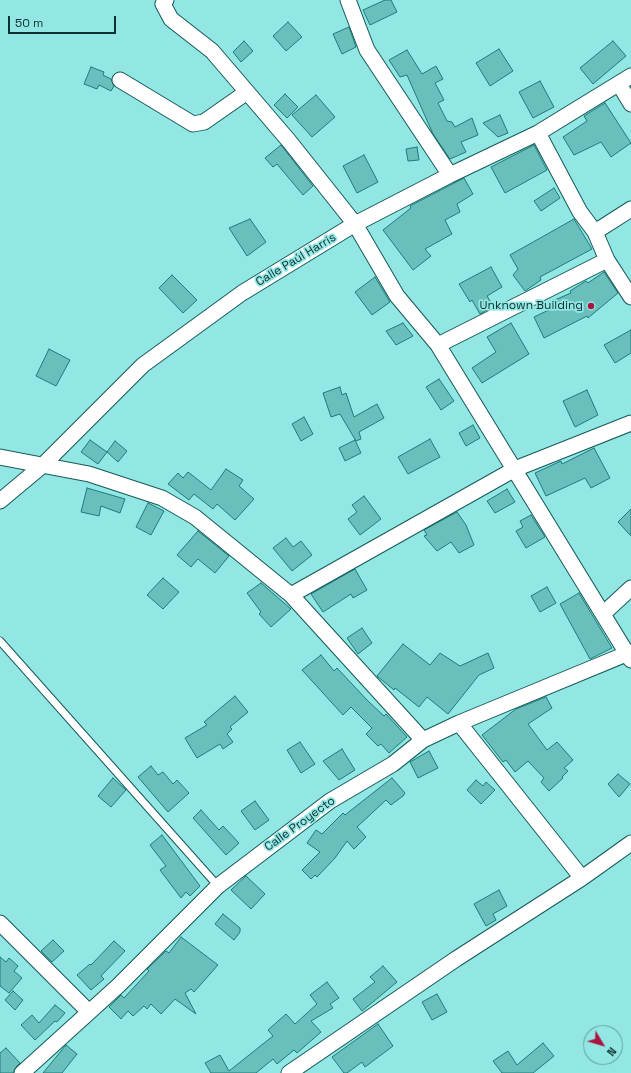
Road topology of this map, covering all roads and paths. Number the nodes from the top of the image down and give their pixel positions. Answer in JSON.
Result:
{"nodes":[{"id":1,"x":166,"y":0,"type":"edge"},
{"id":2,"x":348,"y":0,"type":"edge"},
{"id":3,"x":120,"y":80,"type":"dead end"},
{"id":4,"x":625,"y":80,"type":"edge"},
{"id":5,"x":247,"y":92,"type":"junction"},
{"id":6,"x":631,"y":104,"type":"edge"},
{"id":7,"x":538,"y":133,"type":"junction"},
{"id":8,"x":450,"y":175,"type":"junction"},
{"id":9,"x":631,"y":209,"type":"edge"},
{"id":10,"x":355,"y":224,"type":"junction"},
{"id":11,"x":595,"y":232,"type":"junction"},
{"id":12,"x":607,"y":260,"type":"junction"},
{"id":13,"x":631,"y":297,"type":"edge"},
{"id":14,"x":438,"y":345,"type":"junction"},
{"id":15,"x":631,"y":423,"type":"edge"},
{"id":16,"x":0,"y":457,"type":"edge"},
{"id":17,"x":43,"y":465,"type":"junction"},
{"id":18,"x":515,"y":469,"type":"junction"},
{"id":19,"x":0,"y":502,"type":"edge"},
{"id":20,"x":631,"y":588,"type":"edge"},
{"id":21,"x":291,"y":595,"type":"junction"},
{"id":22,"x":604,"y":613,"type":"junction"},
{"id":23,"x":0,"y":642,"type":"edge"},
{"id":24,"x":630,"y":655,"type":"edge"},
{"id":25,"x":459,"y":723,"type":"junction"},
{"id":26,"x":423,"y":740,"type":"junction"},
{"id":27,"x":631,"y":843,"type":"edge"},
{"id":28,"x":582,"y":878,"type":"junction"},
{"id":29,"x":218,"y":886,"type":"junction"},
{"id":30,"x":0,"y":924,"type":"edge"},
{"id":31,"x":89,"y":1012,"type":"junction"},
{"id":32,"x":22,"y":1073,"type":"edge"},
{"id":33,"x":289,"y":1073,"type":"edge"}],
"edges":[{"from":1,"to":5,"type":"street"},
{"from":2,"to":8,"type":"street"},
{"from":3,"to":5,"type":"street"},
{"from":4,"to":6,"type":"street"},
{"from":4,"to":7,"type":"street","name":"Calle Paúl Harris"},
{"from":5,"to":10,"type":"street"},
{"from":7,"to":8,"type":"street","name":"Calle Paúl Harris"},
{"from":7,"to":11,"type":"street"},
{"from":8,"to":10,"type":"street","name":"Calle Paúl Harris"},
{"from":9,"to":11,"type":"street"},
{"from":10,"to":14,"type":"street"},
{"from":10,"to":17,"type":"street","name":"Calle Paúl Harris"},
{"from":11,"to":12,"type":"street"},
{"from":12,"to":13,"type":"street"},
{"from":12,"to":14,"type":"street"},
{"from":14,"to":18,"type":"street"},
{"from":15,"to":18,"type":"street"},
{"from":16,"to":17,"type":"street"},
{"from":17,"to":19,"type":"street","name":"Calle Paúl Harris"},
{"from":17,"to":21,"type":"street"},
{"from":18,"to":21,"type":"street"},
{"from":18,"to":22,"type":"street"},
{"from":20,"to":22,"type":"street"},
{"from":21,"to":26,"type":"street"},
{"from":22,"to":24,"type":"street"},
{"from":23,"to":29,"type":"lane"},
{"from":24,"to":25,"type":"street","name":"Calle Proyecto"},
{"from":25,"to":26,"type":"street","name":"Calle Proyecto"},
{"from":25,"to":28,"type":"street"},
{"from":26,"to":29,"type":"street","name":"Calle Proyecto"},
{"from":27,"to":28,"type":"street"},
{"from":28,"to":33,"type":"street"},
{"from":29,"to":31,"type":"street","name":"Calle Proyecto"},
{"from":30,"to":31,"type":"street"},
{"from":31,"to":32,"type":"street","name":"Calle Proyecto"}]}
